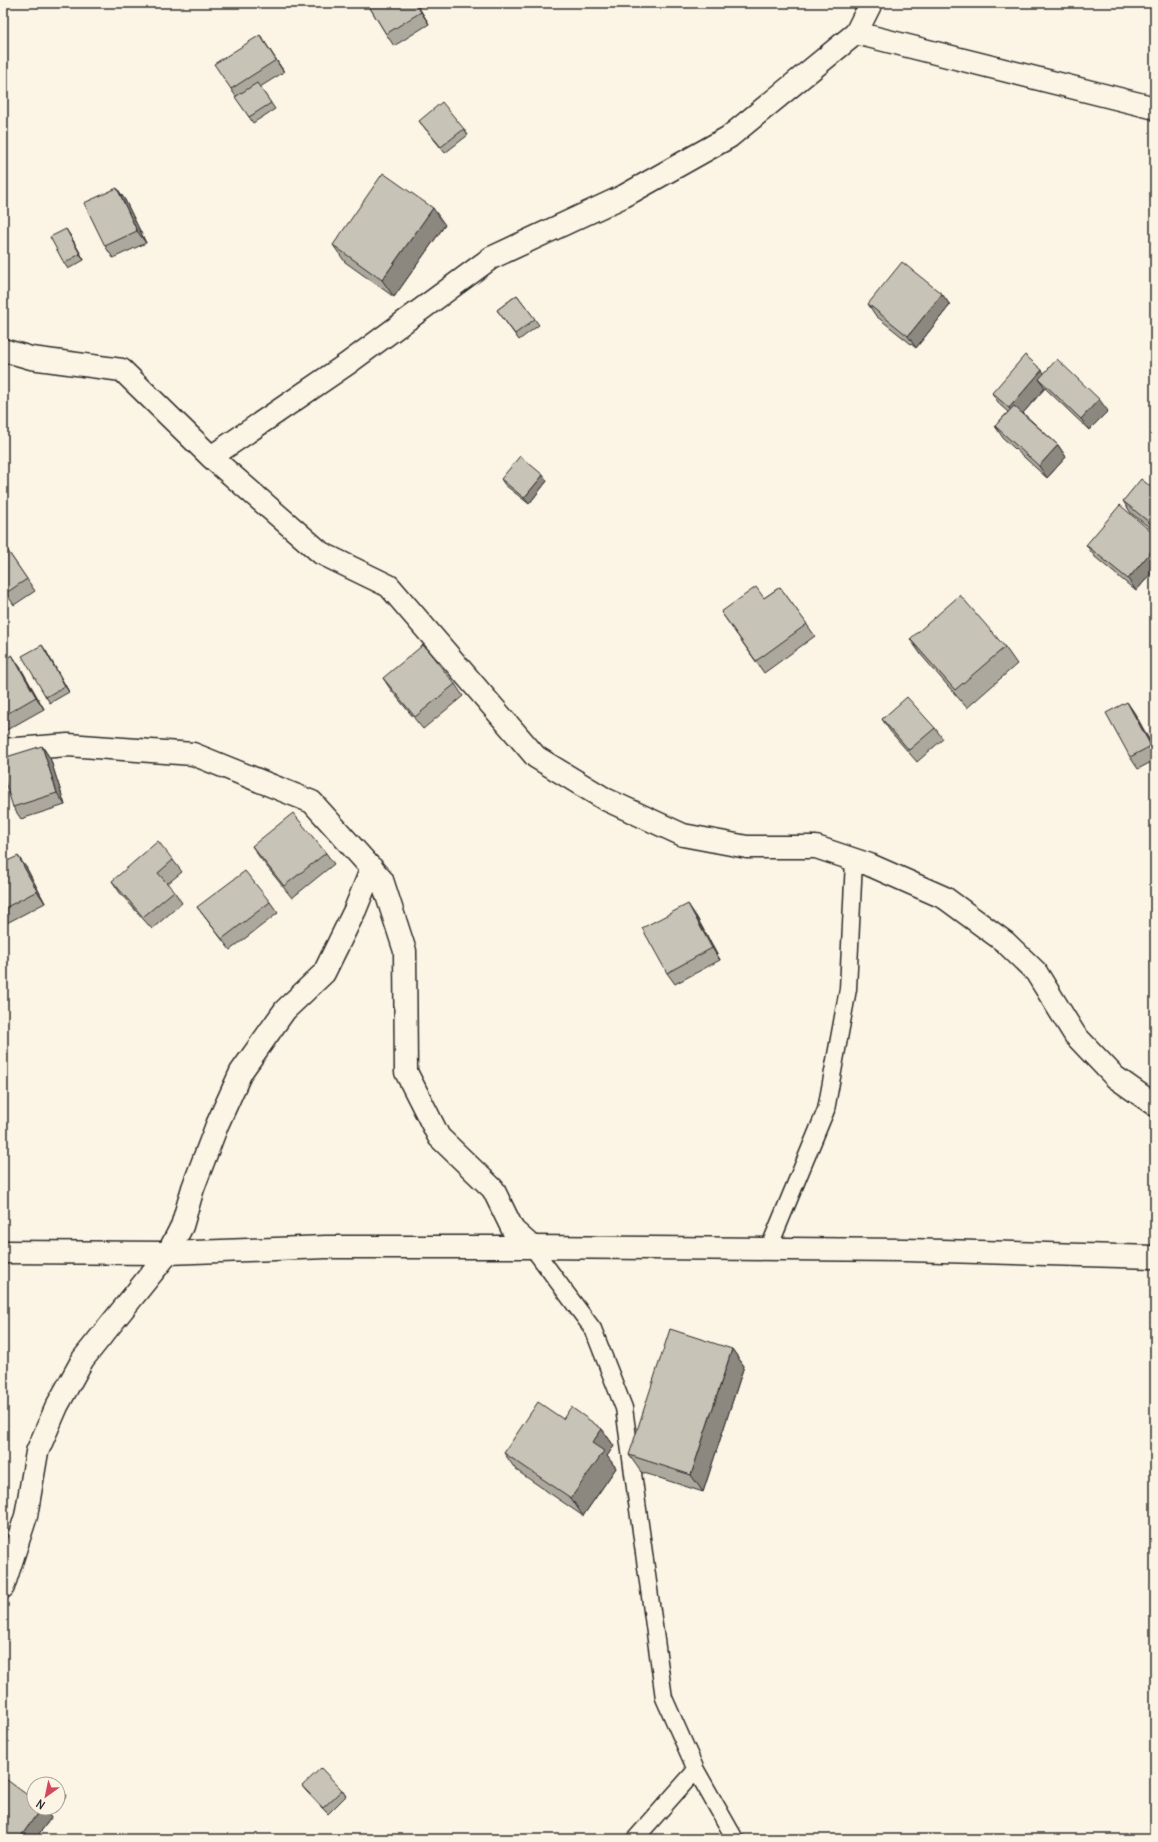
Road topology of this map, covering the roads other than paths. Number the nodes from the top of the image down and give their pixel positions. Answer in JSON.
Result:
{"nodes":[{"id":1,"x":871,"y":3,"type":"edge"},
{"id":2,"x":856,"y":33,"type":"junction"},
{"id":3,"x":1155,"y":108,"type":"edge"},
{"id":4,"x":3,"y":350,"type":"edge"},
{"id":5,"x":211,"y":457,"type":"junction"},
{"id":6,"x":3,"y":750,"type":"edge"},
{"id":7,"x":854,"y":860,"type":"junction"},
{"id":8,"x":372,"y":868,"type":"junction"},
{"id":9,"x":1155,"y":1105,"type":"edge"},
{"id":10,"x":532,"y":1247,"type":"junction"},
{"id":11,"x":768,"y":1250,"type":"junction"},
{"id":12,"x":3,"y":1252,"type":"edge"},
{"id":13,"x":168,"y":1253,"type":"junction"},
{"id":14,"x":1155,"y":1257,"type":"edge"},
{"id":15,"x":3,"y":1587,"type":"edge"},
{"id":16,"x":696,"y":1770,"type":"junction"},
{"id":17,"x":635,"y":1839,"type":"edge"},
{"id":18,"x":735,"y":1839,"type":"edge"}],
"edges":[{"from":1,"to":2,"type":"street"},
{"from":2,"to":3,"type":"street"},
{"from":2,"to":5,"type":"street"},
{"from":4,"to":5,"type":"street"},
{"from":5,"to":7,"type":"street"},
{"from":6,"to":8,"type":"street"},
{"from":7,"to":9,"type":"street"},
{"from":7,"to":11,"type":"lane"},
{"from":8,"to":10,"type":"street"},
{"from":8,"to":13,"type":"street"},
{"from":10,"to":11,"type":"street"},
{"from":10,"to":13,"type":"street"},
{"from":10,"to":16,"type":"lane"},
{"from":11,"to":14,"type":"street"},
{"from":12,"to":13,"type":"street"},
{"from":13,"to":15,"type":"street"},
{"from":16,"to":17,"type":"lane"},
{"from":16,"to":18,"type":"lane"}]}
